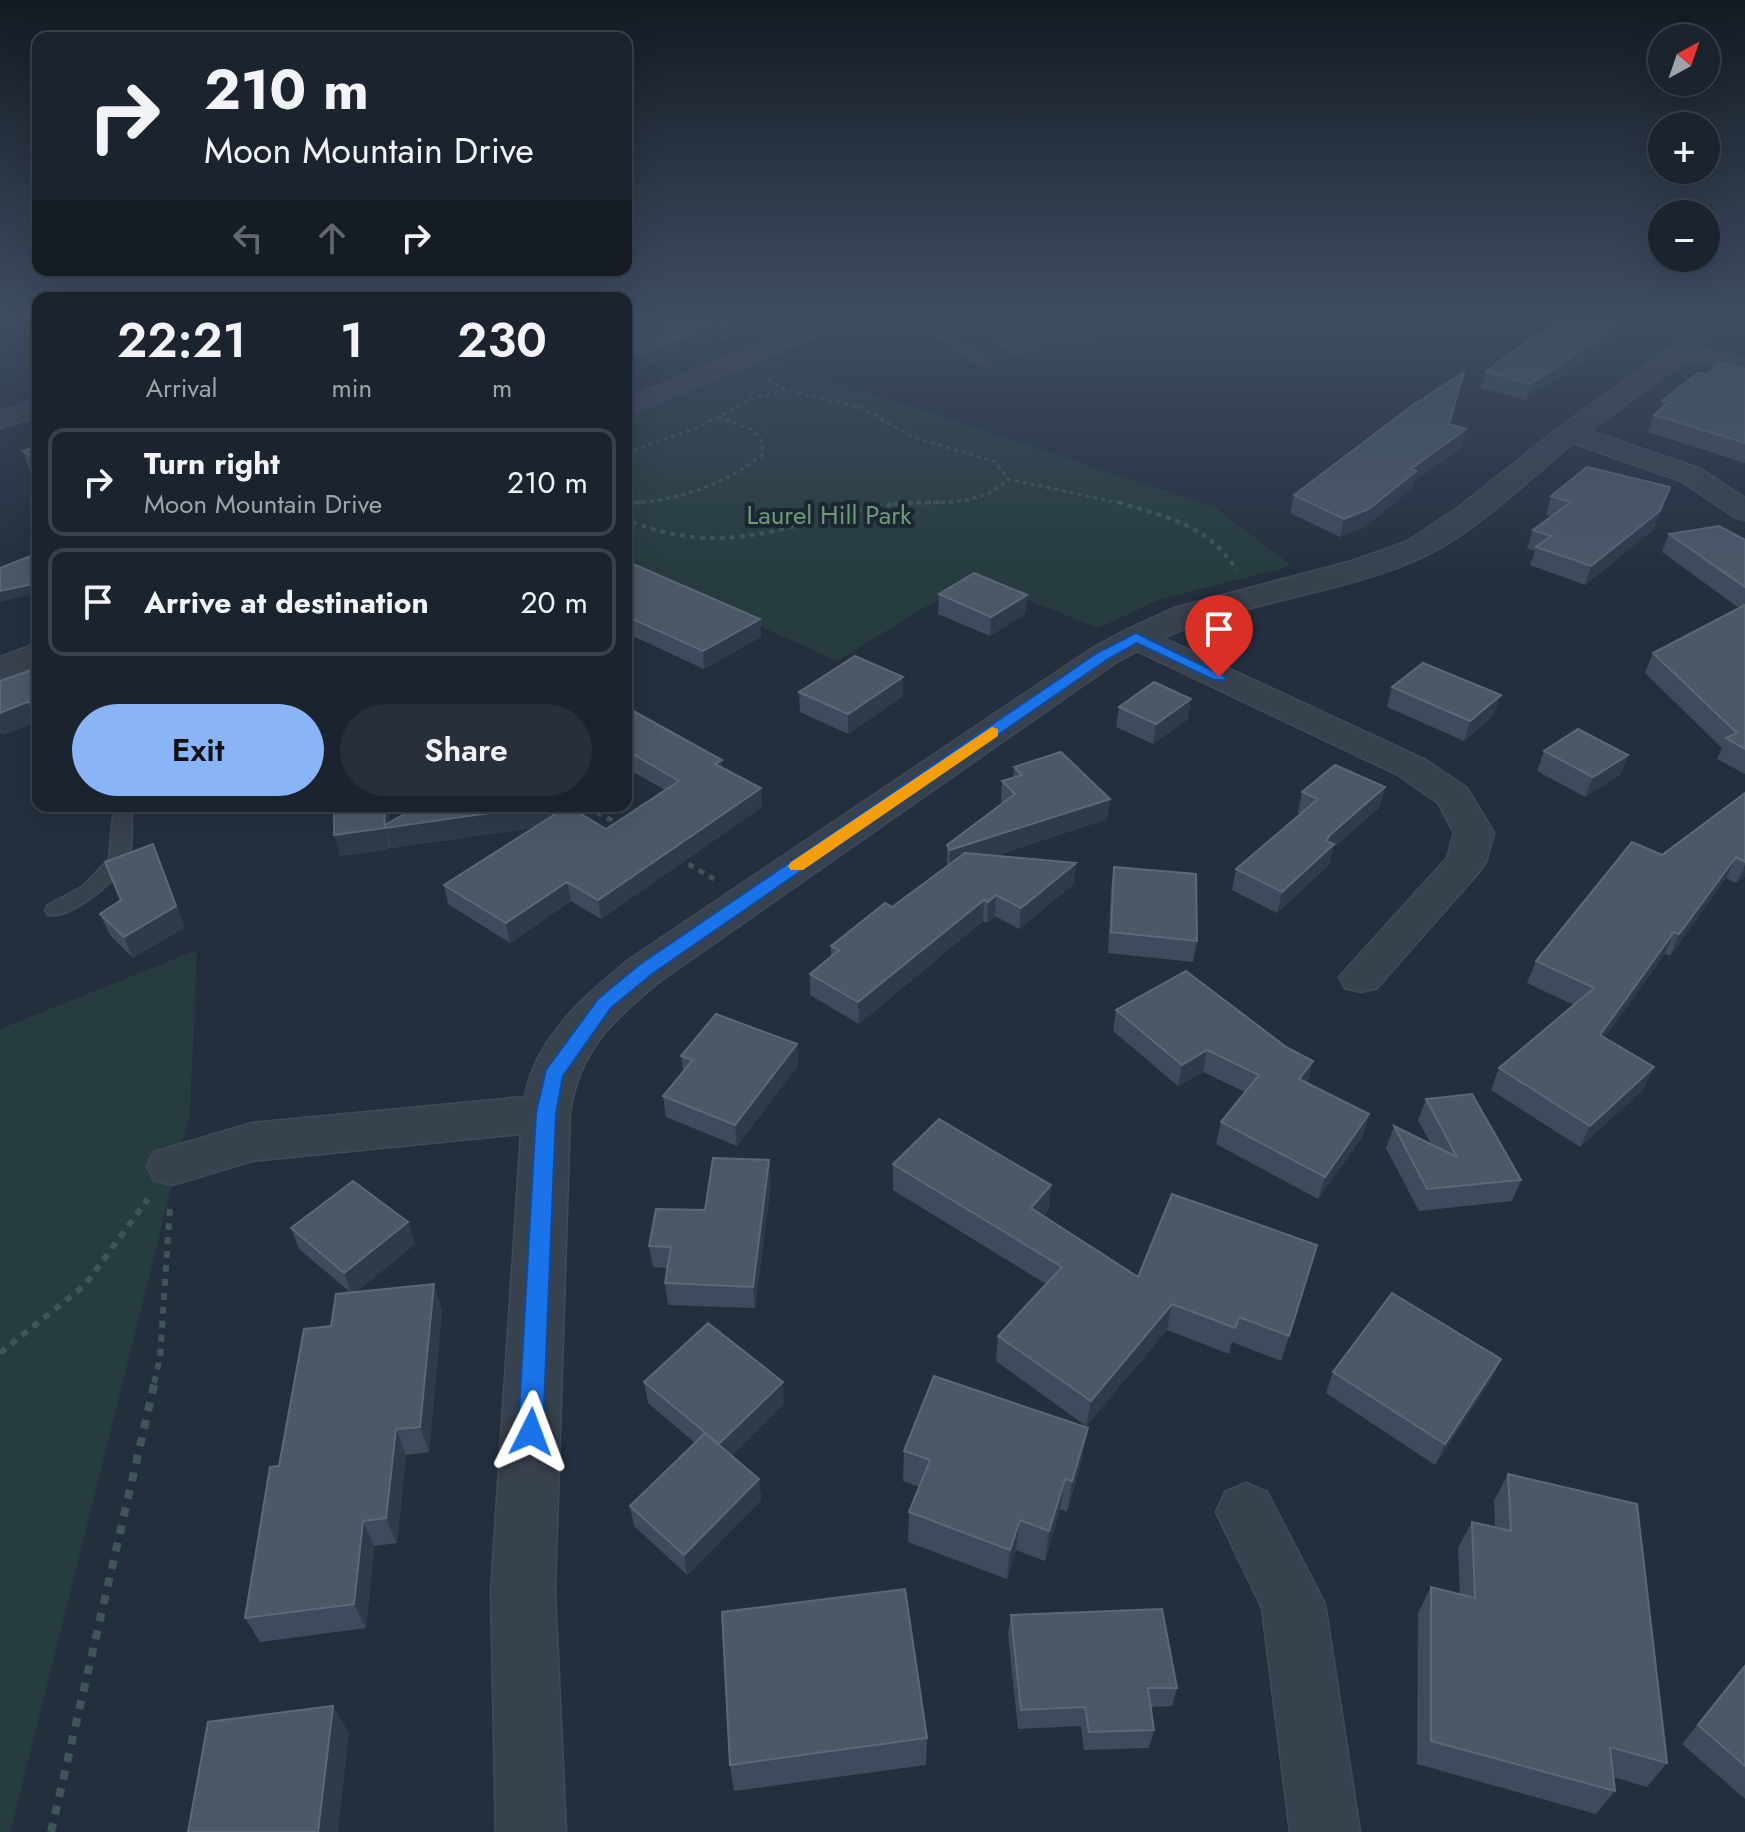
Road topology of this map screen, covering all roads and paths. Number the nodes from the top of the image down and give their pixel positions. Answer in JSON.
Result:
{"nodes":[{"id":1,"x":739,"y":404,"type":"edge"},
{"id":2,"x":847,"y":404,"type":"edge"},
{"id":3,"x":1609,"y":404,"type":"edge"},
{"id":4,"x":32,"y":410,"type":"edge"},
{"id":5,"x":718,"y":417,"type":"junction"},
{"id":6,"x":0,"y":420,"type":"edge"},
{"id":7,"x":1569,"y":433,"type":"junction"},
{"id":8,"x":632,"y":451,"type":"edge"},
{"id":9,"x":1008,"y":479,"type":"junction"},
{"id":10,"x":633,"y":503,"type":"edge"},
{"id":11,"x":1745,"y":511,"type":"edge"},
{"id":12,"x":632,"y":522,"type":"edge"},
{"id":13,"x":1254,"y":596,"type":"junction"},
{"id":14,"x":1136,"y":638,"type":"junction"},
{"id":15,"x":32,"y":656,"type":"edge"},
{"id":16,"x":0,"y":669,"type":"edge"},
{"id":17,"x":122,"y":812,"type":"edge"},
{"id":18,"x":596,"y":812,"type":"edge"},
{"id":19,"x":626,"y":829,"type":"edge"},
{"id":20,"x":666,"y":851,"type":"edge"},
{"id":21,"x":748,"y":900,"type":"junction"},
{"id":22,"x":55,"y":910,"type":"dead end"},
{"id":23,"x":1361,"y":977,"type":"dead end"},
{"id":24,"x":546,"y":1113,"type":"junction"},
{"id":25,"x":172,"y":1166,"type":"junction"},
{"id":26,"x":0,"y":1353,"type":"edge"},
{"id":27,"x":1246,"y":1512,"type":"dead end"},
{"id":28,"x":51,"y":1832,"type":"edge"},
{"id":29,"x":531,"y":1832,"type":"edge"},
{"id":30,"x":1325,"y":1832,"type":"edge"}],
"edges":[{"from":1,"to":5,"type":"path"},
{"from":2,"to":9,"type":"path"},
{"from":3,"to":7,"type":"street"},
{"from":4,"to":6,"type":"street"},
{"from":5,"to":8,"type":"path"},
{"from":5,"to":10,"type":"path"},
{"from":7,"to":11,"type":"street"},
{"from":7,"to":13,"type":"street"},
{"from":9,"to":12,"type":"path"},
{"from":9,"to":13,"type":"path"},
{"from":13,"to":14,"type":"street"},
{"from":14,"to":21,"type":"street"},
{"from":14,"to":23,"type":"street"},
{"from":15,"to":16,"type":"street"},
{"from":17,"to":22,"type":"lane"},
{"from":18,"to":19,"type":"path"},
{"from":20,"to":21,"type":"path"},
{"from":21,"to":24,"type":"street"},
{"from":24,"to":25,"type":"street"},
{"from":24,"to":29,"type":"street"},
{"from":25,"to":26,"type":"path"},
{"from":25,"to":28,"type":"path"},
{"from":27,"to":30,"type":"street"}]}
